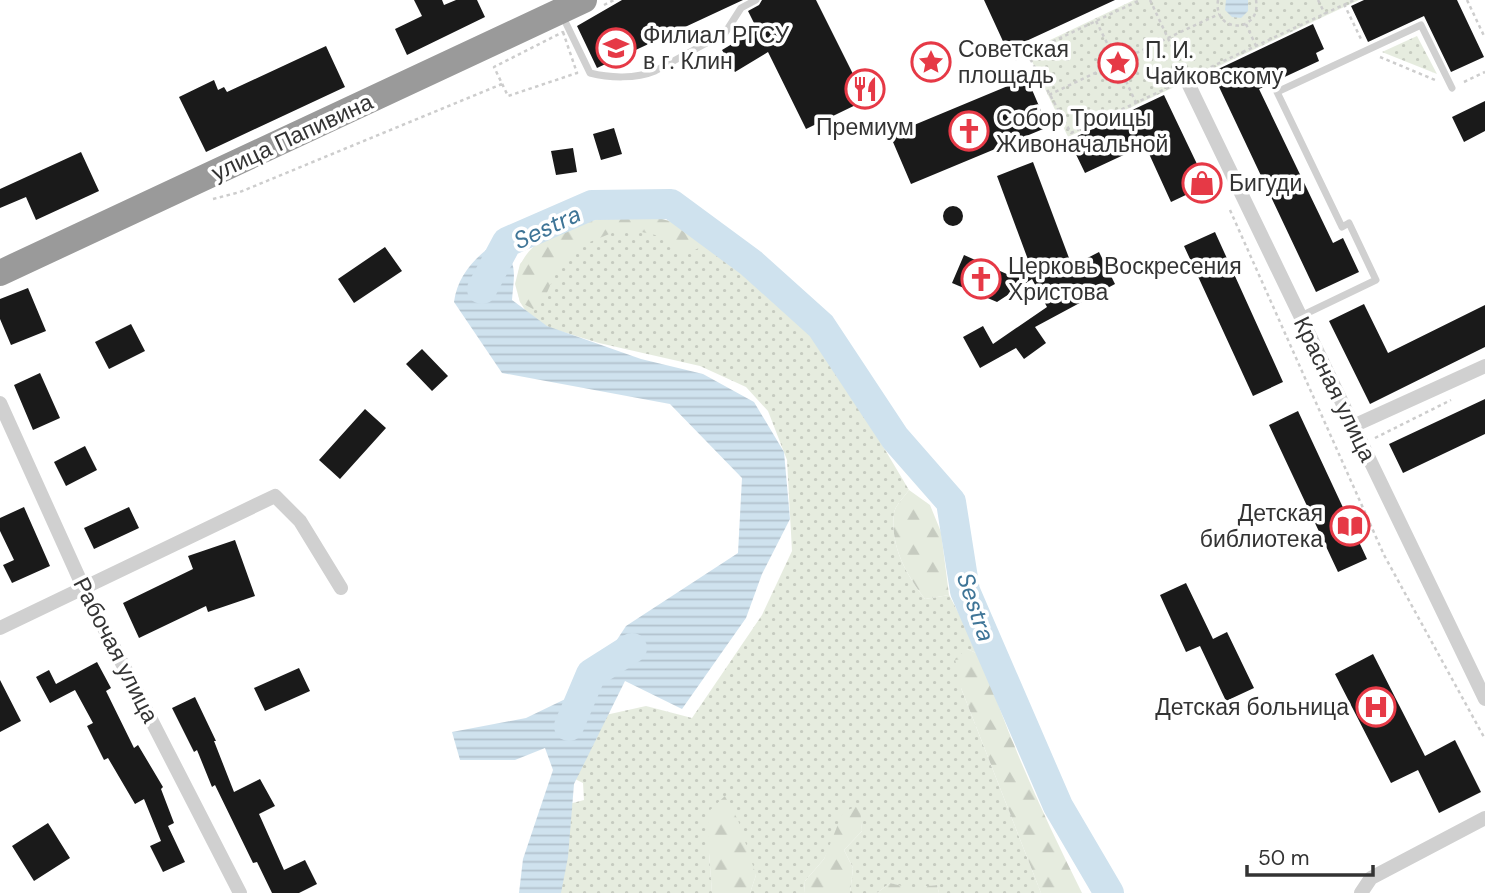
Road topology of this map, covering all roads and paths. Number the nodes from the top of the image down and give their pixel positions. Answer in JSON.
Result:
{"nodes":[{"id":1,"x":584,"y":0,"type":"edge"},
{"id":2,"x":756,"y":0,"type":"edge"},
{"id":3,"x":1140,"y":0,"type":"edge"},
{"id":4,"x":1150,"y":0,"type":"edge"},
{"id":5,"x":1218,"y":0,"type":"edge"},
{"id":6,"x":1256,"y":0,"type":"edge"},
{"id":7,"x":1318,"y":0,"type":"edge"},
{"id":8,"x":1354,"y":0,"type":"edge"},
{"id":9,"x":1467,"y":0,"type":"edge"},
{"id":10,"x":1344,"y":5,"type":"junction"},
{"id":11,"x":561,"y":12,"type":"junction"},
{"id":12,"x":1219,"y":14,"type":"junction"},
{"id":13,"x":1325,"y":14,"type":"junction"},
{"id":14,"x":1096,"y":21,"type":"junction"},
{"id":15,"x":1246,"y":24,"type":"junction"},
{"id":16,"x":1168,"y":38,"type":"junction"},
{"id":17,"x":1485,"y":38,"type":"edge"},
{"id":18,"x":1108,"y":45,"type":"junction"},
{"id":19,"x":1256,"y":47,"type":"junction"},
{"id":20,"x":1367,"y":51,"type":"junction"},
{"id":21,"x":1027,"y":53,"type":"junction"},
{"id":22,"x":1136,"y":53,"type":"junction"},
{"id":23,"x":1002,"y":55,"type":"dead end"},
{"id":24,"x":1099,"y":71,"type":"junction"},
{"id":25,"x":1485,"y":72,"type":"edge"},
{"id":26,"x":1126,"y":81,"type":"junction"},
{"id":27,"x":1180,"y":82,"type":"junction"},
{"id":28,"x":502,"y":84,"type":"junction"},
{"id":29,"x":1452,"y":88,"type":"junction"},
{"id":30,"x":1049,"y":95,"type":"junction"},
{"id":31,"x":1136,"y":103,"type":"junction"},
{"id":32,"x":204,"y":201,"type":"dead end"},
{"id":33,"x":1230,"y":209,"type":"dead end"},
{"id":34,"x":0,"y":273,"type":"edge"},
{"id":35,"x":1300,"y":316,"type":"junction"},
{"id":36,"x":1485,"y":366,"type":"edge"},
{"id":37,"x":1460,"y":396,"type":"dead end"},
{"id":38,"x":0,"y":403,"type":"edge"},
{"id":39,"x":1353,"y":426,"type":"junction"},
{"id":40,"x":1362,"y":445,"type":"junction"},
{"id":41,"x":341,"y":588,"type":"dead end"},
{"id":42,"x":84,"y":589,"type":"junction"},
{"id":43,"x":0,"y":628,"type":"edge"},
{"id":44,"x":1485,"y":699,"type":"edge"},
{"id":45,"x":1485,"y":739,"type":"edge"},
{"id":46,"x":1485,"y":818,"type":"edge"},
{"id":47,"x":240,"y":893,"type":"edge"},
{"id":48,"x":1361,"y":893,"type":"edge"}],
"edges":[{"from":1,"to":11,"type":"highway","name":"улица Папивина"},
{"from":2,"to":11,"type":"lane"},
{"from":3,"to":14,"type":"path"},
{"from":4,"to":16,"type":"path"},
{"from":5,"to":12,"type":"path"},
{"from":6,"to":15,"type":"path"},
{"from":7,"to":13,"type":"path"},
{"from":8,"to":10,"type":"path"},
{"from":9,"to":17,"type":"path"},
{"from":10,"to":13,"type":"path"},
{"from":10,"to":20,"type":"path"},
{"from":11,"to":34,"type":"highway","name":"улица Папивина"},
{"from":12,"to":15,"type":"path"},
{"from":12,"to":16,"type":"path"},
{"from":13,"to":19,"type":"path"},
{"from":14,"to":18,"type":"path"},
{"from":14,"to":21,"type":"path"},
{"from":15,"to":19,"type":"path"},
{"from":16,"to":22,"type":"path"},
{"from":16,"to":27,"type":"path"},
{"from":18,"to":22,"type":"path"},
{"from":18,"to":24,"type":"path"},
{"from":19,"to":27,"type":"path"},
{"from":20,"to":29,"type":"path"},
{"from":20,"to":29,"type":"lane"},
{"from":20,"to":35,"type":"lane"},
{"from":21,"to":23,"type":"path"},
{"from":21,"to":30,"type":"path"},
{"from":22,"to":26,"type":"path"},
{"from":24,"to":26,"type":"path"},
{"from":24,"to":30,"type":"path"},
{"from":25,"to":29,"type":"path"},
{"from":26,"to":31,"type":"path"},
{"from":27,"to":31,"type":"path"},
{"from":27,"to":35,"type":"street","name":"Красная улица"},
{"from":28,"to":28,"type":"path"},
{"from":28,"to":32,"type":"path"},
{"from":30,"to":31,"type":"path"},
{"from":33,"to":45,"type":"path"},
{"from":35,"to":39,"type":"street","name":"Красная улица"},
{"from":36,"to":39,"type":"street"},
{"from":37,"to":40,"type":"path"},
{"from":38,"to":42,"type":"street","name":"Рабочая улица"},
{"from":39,"to":40,"type":"street","name":"Красная улица"},
{"from":40,"to":44,"type":"street","name":"Красная улица"},
{"from":41,"to":42,"type":"street"},
{"from":42,"to":43,"type":"street"},
{"from":42,"to":47,"type":"street","name":"Рабочая улица"},
{"from":46,"to":48,"type":"street"}]}
